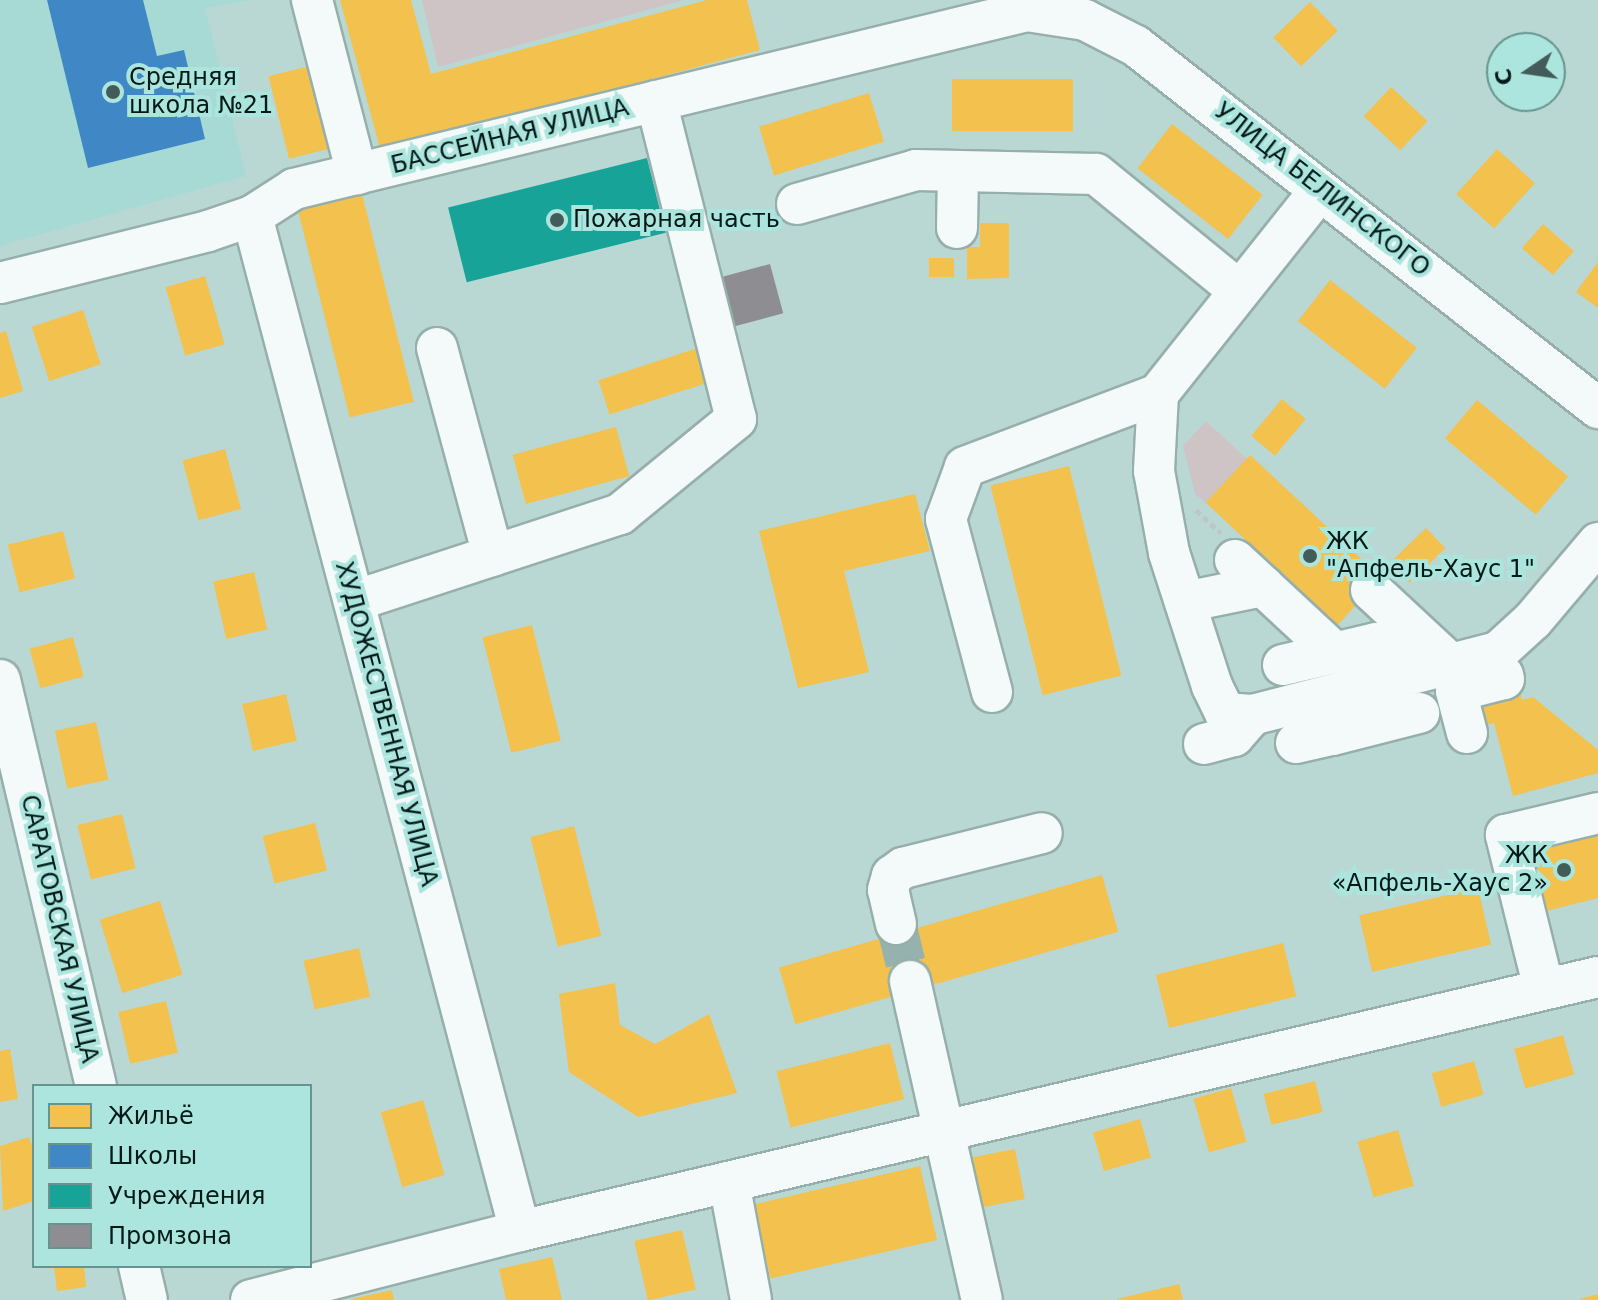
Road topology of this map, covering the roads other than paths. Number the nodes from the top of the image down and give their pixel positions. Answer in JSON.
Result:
{"nodes":[{"id":1,"x":312,"y":0,"type":"edge"},
{"id":2,"x":1050,"y":8,"type":"edge"},
{"id":3,"x":656,"y":101,"type":"junction"},
{"id":4,"x":958,"y":171,"type":"junction"},
{"id":5,"x":357,"y":174,"type":"junction"},
{"id":6,"x":1320,"y":190,"type":"junction"},
{"id":7,"x":797,"y":204,"type":"dead end"},
{"id":8,"x":252,"y":216,"type":"junction"},
{"id":9,"x":957,"y":228,"type":"dead end"},
{"id":10,"x":0,"y":283,"type":"edge"},
{"id":11,"x":1238,"y":290,"type":"junction"},
{"id":12,"x":437,"y":348,"type":"dead end"},
{"id":13,"x":1158,"y":394,"type":"junction"},
{"id":14,"x":1598,"y":408,"type":"edge"},
{"id":15,"x":1598,"y":543,"type":"edge"},
{"id":16,"x":493,"y":556,"type":"junction"},
{"id":17,"x":1371,"y":590,"type":"dead end"},
{"id":18,"x":354,"y":601,"type":"junction"},
{"id":19,"x":1185,"y":602,"type":"junction"},
{"id":20,"x":1498,"y":652,"type":"junction"},
{"id":21,"x":1335,"y":653,"type":"junction"},
{"id":22,"x":1283,"y":665,"type":"dead end"},
{"id":23,"x":1433,"y":668,"type":"junction"},
{"id":24,"x":0,"y":680,"type":"edge"},
{"id":25,"x":992,"y":692,"type":"dead end"},
{"id":26,"x":1419,"y":713,"type":"dead end"},
{"id":27,"x":1252,"y":715,"type":"junction"},
{"id":28,"x":1317,"y":725,"type":"junction"},
{"id":29,"x":1467,"y":733,"type":"dead end"},
{"id":30,"x":1204,"y":744,"type":"dead end"},
{"id":31,"x":1598,"y":813,"type":"edge"},
{"id":32,"x":1042,"y":833,"type":"dead end"},
{"id":33,"x":896,"y":924,"type":"tunnel mouth"},
{"id":34,"x":1598,"y":977,"type":"edge"},
{"id":35,"x":910,"y":981,"type":"tunnel mouth"},
{"id":36,"x":1544,"y":989,"type":"junction"},
{"id":37,"x":96,"y":1084,"type":"edge"},
{"id":38,"x":945,"y":1130,"type":"junction"},
{"id":39,"x":729,"y":1182,"type":"junction"},
{"id":40,"x":520,"y":1231,"type":"junction"},
{"id":41,"x":139,"y":1268,"type":"edge"},
{"id":42,"x":147,"y":1300,"type":"edge"},
{"id":43,"x":251,"y":1300,"type":"edge"},
{"id":44,"x":751,"y":1300,"type":"edge"},
{"id":45,"x":982,"y":1300,"type":"edge"}],
"edges":[{"from":1,"to":5,"type":"street"},
{"from":2,"to":3,"type":"street","name":"БАССЕЙНАЯ УЛИЦА"},
{"from":2,"to":6,"type":"street","name":"УЛИЦА БЕЛИНСКОГО"},
{"from":3,"to":5,"type":"street","name":"БАССЕЙНАЯ УЛИЦА"},
{"from":3,"to":16,"type":"street"},
{"from":4,"to":7,"type":"street"},
{"from":4,"to":9,"type":"street"},
{"from":4,"to":11,"type":"street"},
{"from":5,"to":8,"type":"street","name":"БАССЕЙНАЯ УЛИЦА"},
{"from":6,"to":11,"type":"street"},
{"from":6,"to":14,"type":"street","name":"УЛИЦА БЕЛИНСКОГО"},
{"from":8,"to":10,"type":"street","name":"БАССЕЙНАЯ УЛИЦА"},
{"from":8,"to":18,"type":"street","name":"ХУДОЖЕСТВЕННАЯ УЛИЦА"},
{"from":11,"to":13,"type":"street"},
{"from":12,"to":16,"type":"street"},
{"from":13,"to":19,"type":"street"},
{"from":13,"to":25,"type":"street"},
{"from":15,"to":20,"type":"street"},
{"from":16,"to":18,"type":"street"},
{"from":17,"to":23,"type":"street"},
{"from":18,"to":40,"type":"street","name":"ХУДОЖЕСТВЕННАЯ УЛИЦА"},
{"from":19,"to":21,"type":"street"},
{"from":19,"to":27,"type":"street"},
{"from":20,"to":23,"type":"street"},
{"from":20,"to":29,"type":"street"},
{"from":21,"to":22,"type":"street"},
{"from":21,"to":23,"type":"street"},
{"from":23,"to":28,"type":"street"},
{"from":24,"to":37,"type":"street","name":"САРАТОВСКАЯ УЛИЦА"},
{"from":26,"to":28,"type":"street"},
{"from":27,"to":28,"type":"street"},
{"from":27,"to":30,"type":"street"},
{"from":31,"to":36,"type":"street"},
{"from":32,"to":33,"type":"street"},
{"from":34,"to":36,"type":"street"},
{"from":35,"to":38,"type":"street"},
{"from":36,"to":38,"type":"street"},
{"from":38,"to":39,"type":"street"},
{"from":38,"to":45,"type":"street"},
{"from":39,"to":40,"type":"street"},
{"from":39,"to":44,"type":"street"},
{"from":40,"to":43,"type":"street"},
{"from":41,"to":42,"type":"street"}]}
